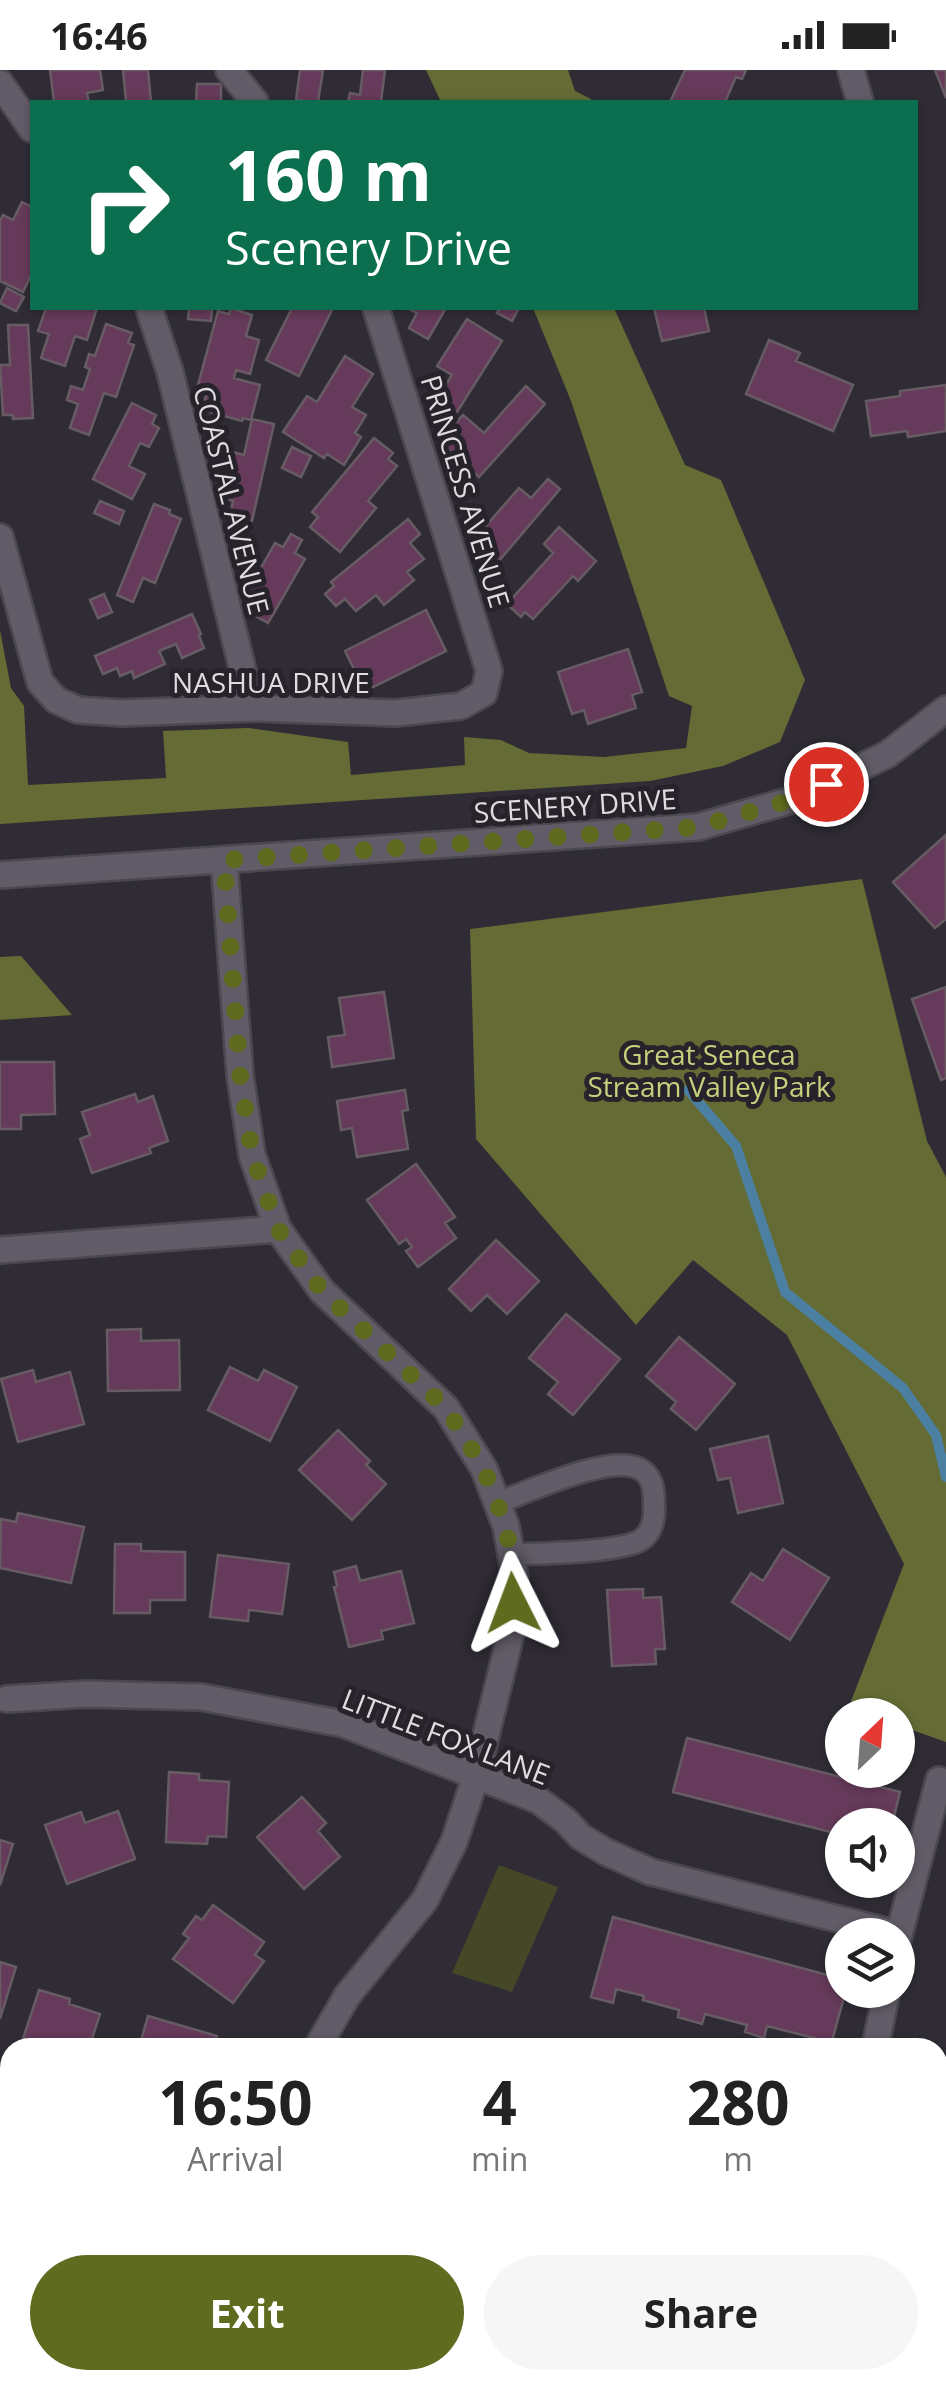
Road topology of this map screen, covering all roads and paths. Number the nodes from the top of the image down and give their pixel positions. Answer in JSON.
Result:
{"nodes":[{"id":1,"x":229,"y":70,"type":"edge"},
{"id":2,"x":851,"y":70,"type":"edge"},
{"id":3,"x":0,"y":83,"type":"edge"},
{"id":4,"x":253,"y":100,"type":"edge"},
{"id":5,"x":859,"y":100,"type":"edge"},
{"id":6,"x":30,"y":125,"type":"edge"},
{"id":7,"x":150,"y":310,"type":"edge"},
{"id":8,"x":377,"y":310,"type":"edge"},
{"id":9,"x":0,"y":537,"type":"edge"},
{"id":10,"x":484,"y":693,"type":"joint"},
{"id":11,"x":252,"y":708,"type":"junction"},
{"id":12,"x":946,"y":710,"type":"edge"},
{"id":13,"x":224,"y":860,"type":"junction"},
{"id":14,"x":0,"y":875,"type":"edge"},
{"id":15,"x":278,"y":1229,"type":"junction"},
{"id":16,"x":0,"y":1250,"type":"edge"},
{"id":17,"x":497,"y":1502,"type":"junction"},
{"id":18,"x":511,"y":1555,"type":"junction"},
{"id":19,"x":6,"y":1699,"type":"dead end"},
{"id":20,"x":476,"y":1776,"type":"junction"},
{"id":21,"x":939,"y":1780,"type":"dead end"},
{"id":22,"x":826,"y":1918,"type":"edge"},
{"id":23,"x":903,"y":1918,"type":"edge"},
{"id":24,"x":883,"y":2008,"type":"edge"},
{"id":25,"x":323,"y":2038,"type":"edge"},
{"id":26,"x":877,"y":2038,"type":"edge"}],
"edges":[{"from":1,"to":4,"type":"street"},
{"from":2,"to":5,"type":"street"},
{"from":3,"to":6,"type":"street"},
{"from":7,"to":11,"type":"street","name":"COASTAL AVENUE"},
{"from":8,"to":10,"type":"street","name":"PRINCESS AVENUE"},
{"from":9,"to":11,"type":"street","name":"NASHUA DRIVE"},
{"from":10,"to":11,"type":"street","name":"NASHUA DRIVE"},
{"from":12,"to":13,"type":"street","name":"SCENERY DRIVE"},
{"from":13,"to":14,"type":"street","name":"SCENERY DRIVE"},
{"from":13,"to":15,"type":"street"},
{"from":15,"to":16,"type":"street"},
{"from":15,"to":17,"type":"street"},
{"from":17,"to":18,"type":"street"},
{"from":17,"to":18,"type":"lane"},
{"from":18,"to":20,"type":"street"},
{"from":19,"to":20,"type":"street","name":"LITTLE FOX LANE"},
{"from":20,"to":22,"type":"street","name":"LITTLE FOX LANE"},
{"from":20,"to":25,"type":"street"},
{"from":21,"to":23,"type":"street","name":"LITTLE FOX LANE"},
{"from":24,"to":26,"type":"street"}]}
